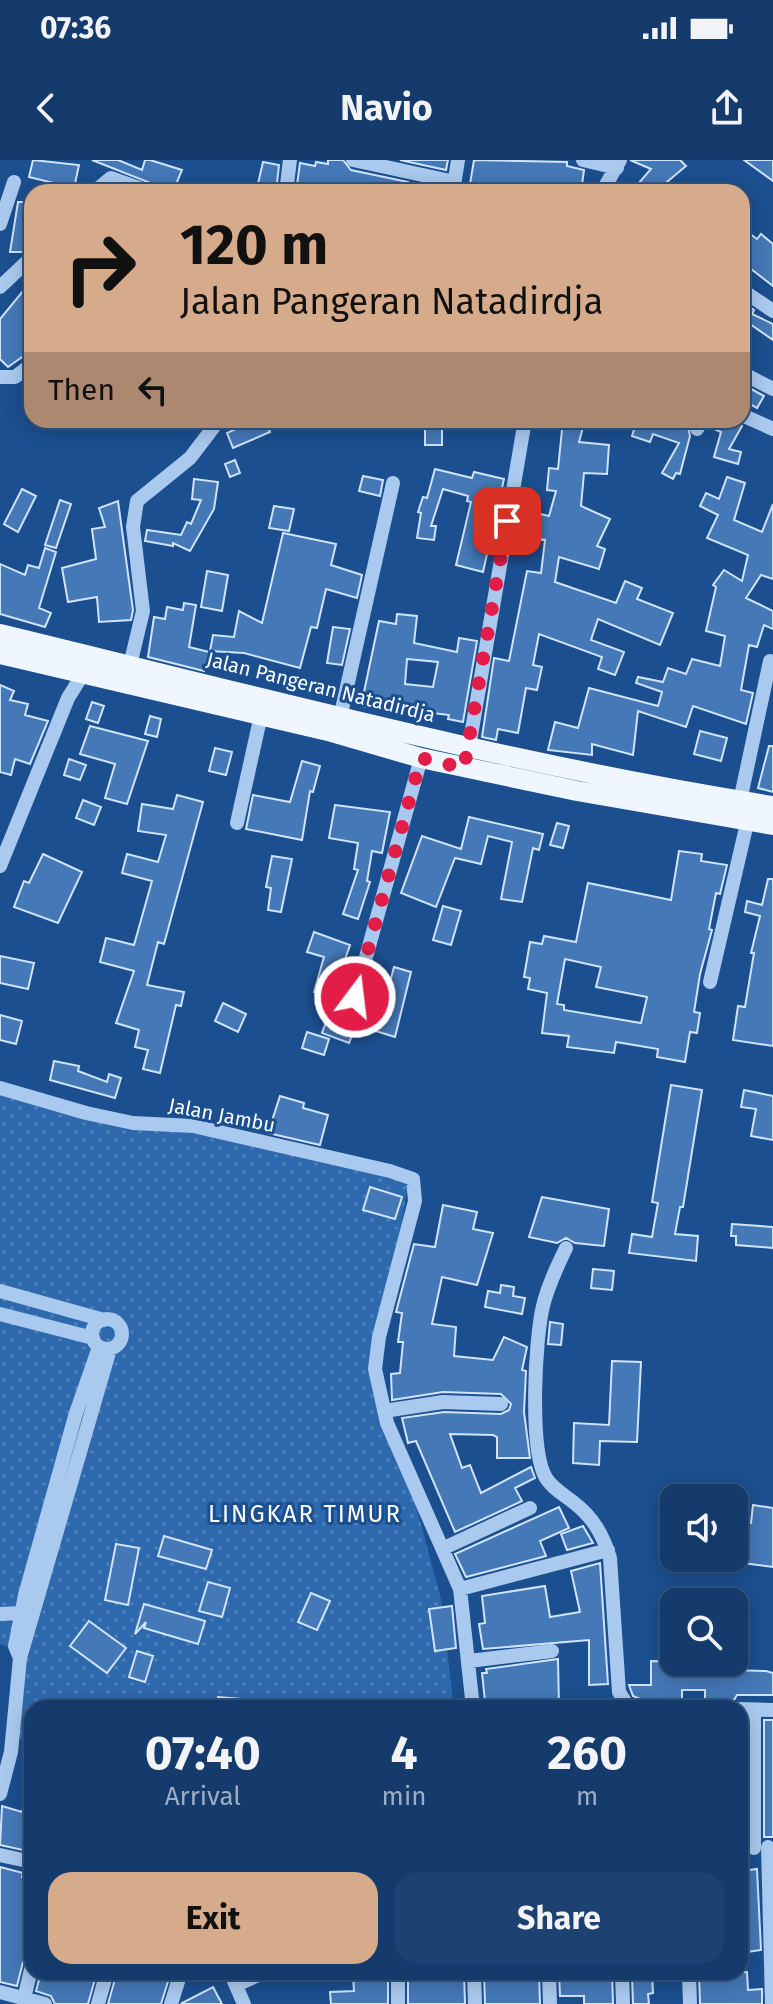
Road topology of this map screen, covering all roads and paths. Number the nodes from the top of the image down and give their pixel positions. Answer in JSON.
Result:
{"nodes":[{"id":1,"x":290,"y":160,"type":"edge"},
{"id":2,"x":353,"y":160,"type":"edge"},
{"id":3,"x":458,"y":160,"type":"edge"},
{"id":4,"x":583,"y":160,"type":"edge"},
{"id":5,"x":618,"y":164,"type":"edge"},
{"id":6,"x":14,"y":182,"type":"dead end"},
{"id":7,"x":104,"y":184,"type":"edge"},
{"id":8,"x":128,"y":184,"type":"edge"},
{"id":9,"x":287,"y":184,"type":"edge"},
{"id":10,"x":443,"y":184,"type":"edge"},
{"id":11,"x":454,"y":184,"type":"edge"},
{"id":12,"x":610,"y":184,"type":"edge"},
{"id":13,"x":0,"y":224,"type":"edge"},
{"id":14,"x":24,"y":264,"type":"edge"},
{"id":15,"x":0,"y":287,"type":"edge"},
{"id":16,"x":750,"y":295,"type":"edge"},
{"id":17,"x":773,"y":311,"type":"edge"},
{"id":18,"x":24,"y":370,"type":"edge"},
{"id":19,"x":0,"y":377,"type":"edge"},
{"id":20,"x":750,"y":377,"type":"edge"},
{"id":21,"x":773,"y":389,"type":"edge"},
{"id":22,"x":750,"y":419,"type":"edge"},
{"id":23,"x":213,"y":428,"type":"edge"},
{"id":24,"x":524,"y":428,"type":"edge"},
{"id":25,"x":773,"y":429,"type":"edge"},
{"id":26,"x":393,"y":483,"type":"dead end"},
{"id":27,"x":0,"y":634,"type":"edge"},
{"id":28,"x":29,"y":651,"type":"junction"},
{"id":29,"x":0,"y":654,"type":"edge"},
{"id":30,"x":770,"y":661,"type":"dead end"},
{"id":31,"x":130,"y":665,"type":"junction"},
{"id":32,"x":83,"y":674,"type":"junction"},
{"id":33,"x":261,"y":715,"type":"junction"},
{"id":34,"x":340,"y":718,"type":"junction"},
{"id":35,"x":469,"y":747,"type":"junction"},
{"id":36,"x":421,"y":758,"type":"junction"},
{"id":37,"x":464,"y":768,"type":"junction"},
{"id":38,"x":773,"y":806,"type":"edge"},
{"id":39,"x":744,"y":810,"type":"junction"},
{"id":40,"x":237,"y":823,"type":"dead end"},
{"id":41,"x":773,"y":825,"type":"edge"},
{"id":42,"x":0,"y":866,"type":"edge"},
{"id":43,"x":710,"y":982,"type":"dead end"},
{"id":44,"x":355,"y":997,"type":"dead end"},
{"id":45,"x":0,"y":1088,"type":"edge"},
{"id":46,"x":566,"y":1248,"type":"dead end"},
{"id":47,"x":0,"y":1291,"type":"edge"},
{"id":48,"x":0,"y":1314,"type":"edge"},
{"id":49,"x":104,"y":1320,"type":"junction"},
{"id":50,"x":101,"y":1345,"type":"junction"},
{"id":51,"x":501,"y":1404,"type":"dead end"},
{"id":52,"x":384,"y":1411,"type":"junction"},
{"id":53,"x":530,"y":1508,"type":"dead end"},
{"id":54,"x":444,"y":1548,"type":"junction"},
{"id":55,"x":608,"y":1550,"type":"junction"},
{"id":56,"x":460,"y":1589,"type":"junction"},
{"id":57,"x":20,"y":1613,"type":"junction"},
{"id":58,"x":0,"y":1614,"type":"edge"},
{"id":59,"x":552,"y":1651,"type":"dead end"},
{"id":60,"x":20,"y":1658,"type":"junction"},
{"id":61,"x":469,"y":1661,"type":"junction"},
{"id":62,"x":472,"y":1700,"type":"edge"},
{"id":63,"x":624,"y":1700,"type":"edge"},
{"id":64,"x":748,"y":1710,"type":"edge"},
{"id":65,"x":773,"y":1710,"type":"edge"},
{"id":66,"x":748,"y":1717,"type":"edge"},
{"id":67,"x":755,"y":1767,"type":"junction"},
{"id":68,"x":773,"y":1767,"type":"edge"},
{"id":69,"x":0,"y":1794,"type":"edge"},
{"id":70,"x":759,"y":1848,"type":"edge"},
{"id":71,"x":0,"y":1855,"type":"edge"},
{"id":72,"x":24,"y":1860,"type":"edge"},
{"id":73,"x":771,"y":1932,"type":"edge"},
{"id":74,"x":28,"y":1980,"type":"edge"},
{"id":75,"x":105,"y":1980,"type":"edge"},
{"id":76,"x":178,"y":1980,"type":"edge"},
{"id":77,"x":234,"y":1980,"type":"edge"},
{"id":78,"x":398,"y":1980,"type":"edge"},
{"id":79,"x":474,"y":1980,"type":"edge"},
{"id":80,"x":549,"y":1980,"type":"edge"},
{"id":81,"x":622,"y":1980,"type":"edge"},
{"id":82,"x":689,"y":1980,"type":"edge"},
{"id":83,"x":0,"y":1992,"type":"edge"},
{"id":84,"x":24,"y":1999,"type":"junction"},
{"id":85,"x":772,"y":2003,"type":"edge"},
{"id":86,"x":45,"y":2004,"type":"edge"},
{"id":87,"x":98,"y":2004,"type":"edge"},
{"id":88,"x":171,"y":2004,"type":"edge"},
{"id":89,"x":244,"y":2004,"type":"edge"},
{"id":90,"x":398,"y":2004,"type":"edge"},
{"id":91,"x":475,"y":2004,"type":"edge"},
{"id":92,"x":550,"y":2004,"type":"edge"},
{"id":93,"x":623,"y":2004,"type":"edge"},
{"id":94,"x":690,"y":2004,"type":"edge"}],
"edges":[{"from":1,"to":9,"type":"street"},
{"from":2,"to":10,"type":"street"},
{"from":3,"to":11,"type":"street"},
{"from":4,"to":5,"type":"street"},
{"from":5,"to":12,"type":"street"},
{"from":6,"to":13,"type":"street"},
{"from":7,"to":8,"type":"street"},
{"from":14,"to":15,"type":"street"},
{"from":16,"to":17,"type":"street"},
{"from":18,"to":19,"type":"street"},
{"from":20,"to":21,"type":"street"},
{"from":22,"to":25,"type":"street"},
{"from":23,"to":31,"type":"street"},
{"from":24,"to":35,"type":"street"},
{"from":26,"to":34,"type":"street"},
{"from":27,"to":28,"type":"main road","name":"Jalan Pangeran Natadirdja"},
{"from":28,"to":29,"type":"main road","name":"Jalan Pangeran Natadirdja"},
{"from":28,"to":31,"type":"main road","name":"Jalan Pangeran Natadirdja"},
{"from":28,"to":32,"type":"main road","name":"Jalan Pangeran Natadirdja"},
{"from":30,"to":39,"type":"street"},
{"from":31,"to":34,"type":"main road","name":"Jalan Pangeran Natadirdja"},
{"from":32,"to":33,"type":"main road","name":"Jalan Pangeran Natadirdja"},
{"from":32,"to":42,"type":"street"},
{"from":33,"to":36,"type":"main road","name":"Jalan Pangeran Natadirdja"},
{"from":33,"to":40,"type":"street"},
{"from":34,"to":35,"type":"main road","name":"Jalan Pangeran Natadirdja"},
{"from":35,"to":37,"type":"main road"},
{"from":35,"to":39,"type":"main road","name":"Jalan Pangeran Natadirdja"},
{"from":36,"to":37,"type":"main road","name":"Jalan Pangeran Natadirdja"},
{"from":36,"to":44,"type":"street"},
{"from":37,"to":39,"type":"main road","name":"Jalan Pangeran Natadirdja"},
{"from":38,"to":39,"type":"main road","name":"Jalan Pangeran Natadirdja"},
{"from":39,"to":41,"type":"main road","name":"Jalan Pangeran Natadirdja"},
{"from":39,"to":43,"type":"street"},
{"from":45,"to":52,"type":"street","name":"Jalan Jambu"},
{"from":46,"to":55,"type":"street"},
{"from":47,"to":49,"type":"street"},
{"from":48,"to":50,"type":"street"},
{"from":49,"to":50,"type":"street"},
{"from":49,"to":50,"type":"street"},
{"from":50,"to":57,"type":"street"},
{"from":50,"to":60,"type":"street"},
{"from":51,"to":52,"type":"street"},
{"from":52,"to":54,"type":"street"},
{"from":53,"to":54,"type":"street"},
{"from":54,"to":56,"type":"street"},
{"from":55,"to":56,"type":"street"},
{"from":55,"to":63,"type":"street"},
{"from":56,"to":61,"type":"street"},
{"from":57,"to":58,"type":"street"},
{"from":57,"to":60,"type":"street"},
{"from":59,"to":61,"type":"street"},
{"from":60,"to":69,"type":"street"},
{"from":61,"to":62,"type":"street"},
{"from":64,"to":65,"type":"street"},
{"from":66,"to":67,"type":"street"},
{"from":67,"to":68,"type":"street"},
{"from":67,"to":70,"type":"street"},
{"from":70,"to":73,"type":"street"},
{"from":71,"to":72,"type":"street"},
{"from":73,"to":85,"type":"street"},
{"from":74,"to":84,"type":"street"},
{"from":75,"to":87,"type":"street"},
{"from":76,"to":88,"type":"street"},
{"from":77,"to":89,"type":"street"},
{"from":78,"to":90,"type":"street"},
{"from":79,"to":91,"type":"street"},
{"from":80,"to":92,"type":"street"},
{"from":81,"to":93,"type":"street"},
{"from":82,"to":94,"type":"street"},
{"from":83,"to":84,"type":"street"},
{"from":84,"to":86,"type":"street"}]}
